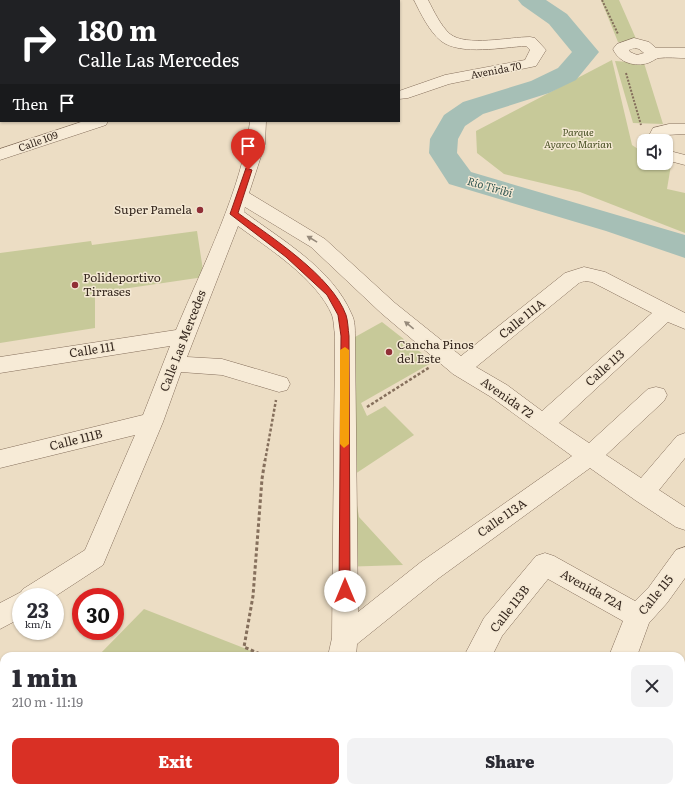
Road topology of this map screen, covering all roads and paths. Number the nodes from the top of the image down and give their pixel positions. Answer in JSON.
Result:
{"nodes":[{"id":1,"x":420,"y":0,"type":"edge"},
{"id":2,"x":602,"y":0,"type":"edge"},
{"id":3,"x":619,"y":36,"type":"dead end"},
{"id":4,"x":652,"y":53,"type":"dead end"},
{"id":5,"x":685,"y":53,"type":"edge"},
{"id":6,"x":624,"y":66,"type":"dead end"},
{"id":7,"x":402,"y":95,"type":"dead end"},
{"id":8,"x":94,"y":122,"type":"edge"},
{"id":9,"x":258,"y":122,"type":"edge"},
{"id":10,"x":641,"y":125,"type":"dead end"},
{"id":11,"x":49,"y":129,"type":"edge"},
{"id":12,"x":685,"y":129,"type":"edge"},
{"id":13,"x":657,"y":134,"type":"edge"},
{"id":14,"x":0,"y":155,"type":"edge"},
{"id":15,"x":673,"y":157,"type":"edge"},
{"id":16,"x":685,"y":160,"type":"edge"},
{"id":17,"x":237,"y":205,"type":"junction"},
{"id":18,"x":666,"y":312,"type":"junction"},
{"id":19,"x":685,"y":322,"type":"edge"},
{"id":20,"x":184,"y":336,"type":"junction"},
{"id":21,"x":454,"y":362,"type":"junction"},
{"id":22,"x":174,"y":364,"type":"junction"},
{"id":23,"x":0,"y":365,"type":"edge"},
{"id":24,"x":279,"y":384,"type":"joint"},
{"id":25,"x":656,"y":395,"type":"dead end"},
{"id":26,"x":366,"y":407,"type":"dead end"},
{"id":27,"x":152,"y":422,"type":"junction"},
{"id":28,"x":543,"y":424,"type":"junction"},
{"id":29,"x":685,"y":442,"type":"edge"},
{"id":30,"x":591,"y":455,"type":"junction"},
{"id":31,"x":0,"y":459,"type":"edge"},
{"id":32,"x":644,"y":493,"type":"junction"},
{"id":33,"x":685,"y":520,"type":"edge"},
{"id":34,"x":685,"y":558,"type":"edge"},
{"id":35,"x":546,"y":564,"type":"joint"},
{"id":36,"x":46,"y":588,"type":"edge"},
{"id":37,"x":12,"y":610,"type":"edge"},
{"id":38,"x":638,"y":616,"type":"junction"},
{"id":39,"x":0,"y":617,"type":"edge"},
{"id":40,"x":343,"y":647,"type":"edge"},
{"id":41,"x":256,"y":652,"type":"edge"},
{"id":42,"x":480,"y":652,"type":"edge"},
{"id":43,"x":624,"y":652,"type":"edge"}],
"edges":[{"from":1,"to":7,"type":"street","name":"Avenida 70"},
{"from":2,"to":3,"type":"path"},
{"from":4,"to":5,"type":"street"},
{"from":6,"to":10,"type":"path"},
{"from":8,"to":11,"type":"street","name":"Calle 109"},
{"from":9,"to":17,"type":"street","name":"Calle Las Mercedes"},
{"from":11,"to":14,"type":"street","name":"Calle 109"},
{"from":12,"to":13,"type":"street"},
{"from":15,"to":16,"type":"street"},
{"from":17,"to":20,"type":"street","name":"Calle Las Mercedes"},
{"from":21,"to":17,"type":"street","name":"Avenida 72","one_way":true},
{"from":17,"to":40,"type":"street"},
{"from":18,"to":19,"type":"street"},
{"from":18,"to":21,"type":"street","name":"Calle 111A"},
{"from":18,"to":28,"type":"street","name":"Calle 113"},
{"from":20,"to":22,"type":"street","name":"Calle Las Mercedes"},
{"from":20,"to":23,"type":"street","name":"Calle 111"},
{"from":21,"to":26,"type":"path"},
{"from":21,"to":28,"type":"street","name":"Avenida 72"},
{"from":22,"to":24,"type":"street"},
{"from":22,"to":27,"type":"street","name":"Calle Las Mercedes"},
{"from":24,"to":41,"type":"path"},
{"from":25,"to":30,"type":"street","name":"Calle 113A"},
{"from":27,"to":31,"type":"street","name":"Calle 111B"},
{"from":27,"to":36,"type":"street","name":"Calle Las Mercedes"},
{"from":28,"to":30,"type":"street","name":"Avenida 72"},
{"from":29,"to":32,"type":"street"},
{"from":30,"to":32,"type":"street","name":"Avenida 72"},
{"from":30,"to":40,"type":"street","name":"Calle 113A"},
{"from":32,"to":33,"type":"street","name":"Avenida 72"},
{"from":34,"to":38,"type":"street","name":"Calle 115"},
{"from":35,"to":38,"type":"street","name":"Avenida 72A"},
{"from":35,"to":42,"type":"street","name":"Calle 113B"},
{"from":37,"to":39,"type":"street"},
{"from":38,"to":43,"type":"street","name":"Calle 115"}]}
